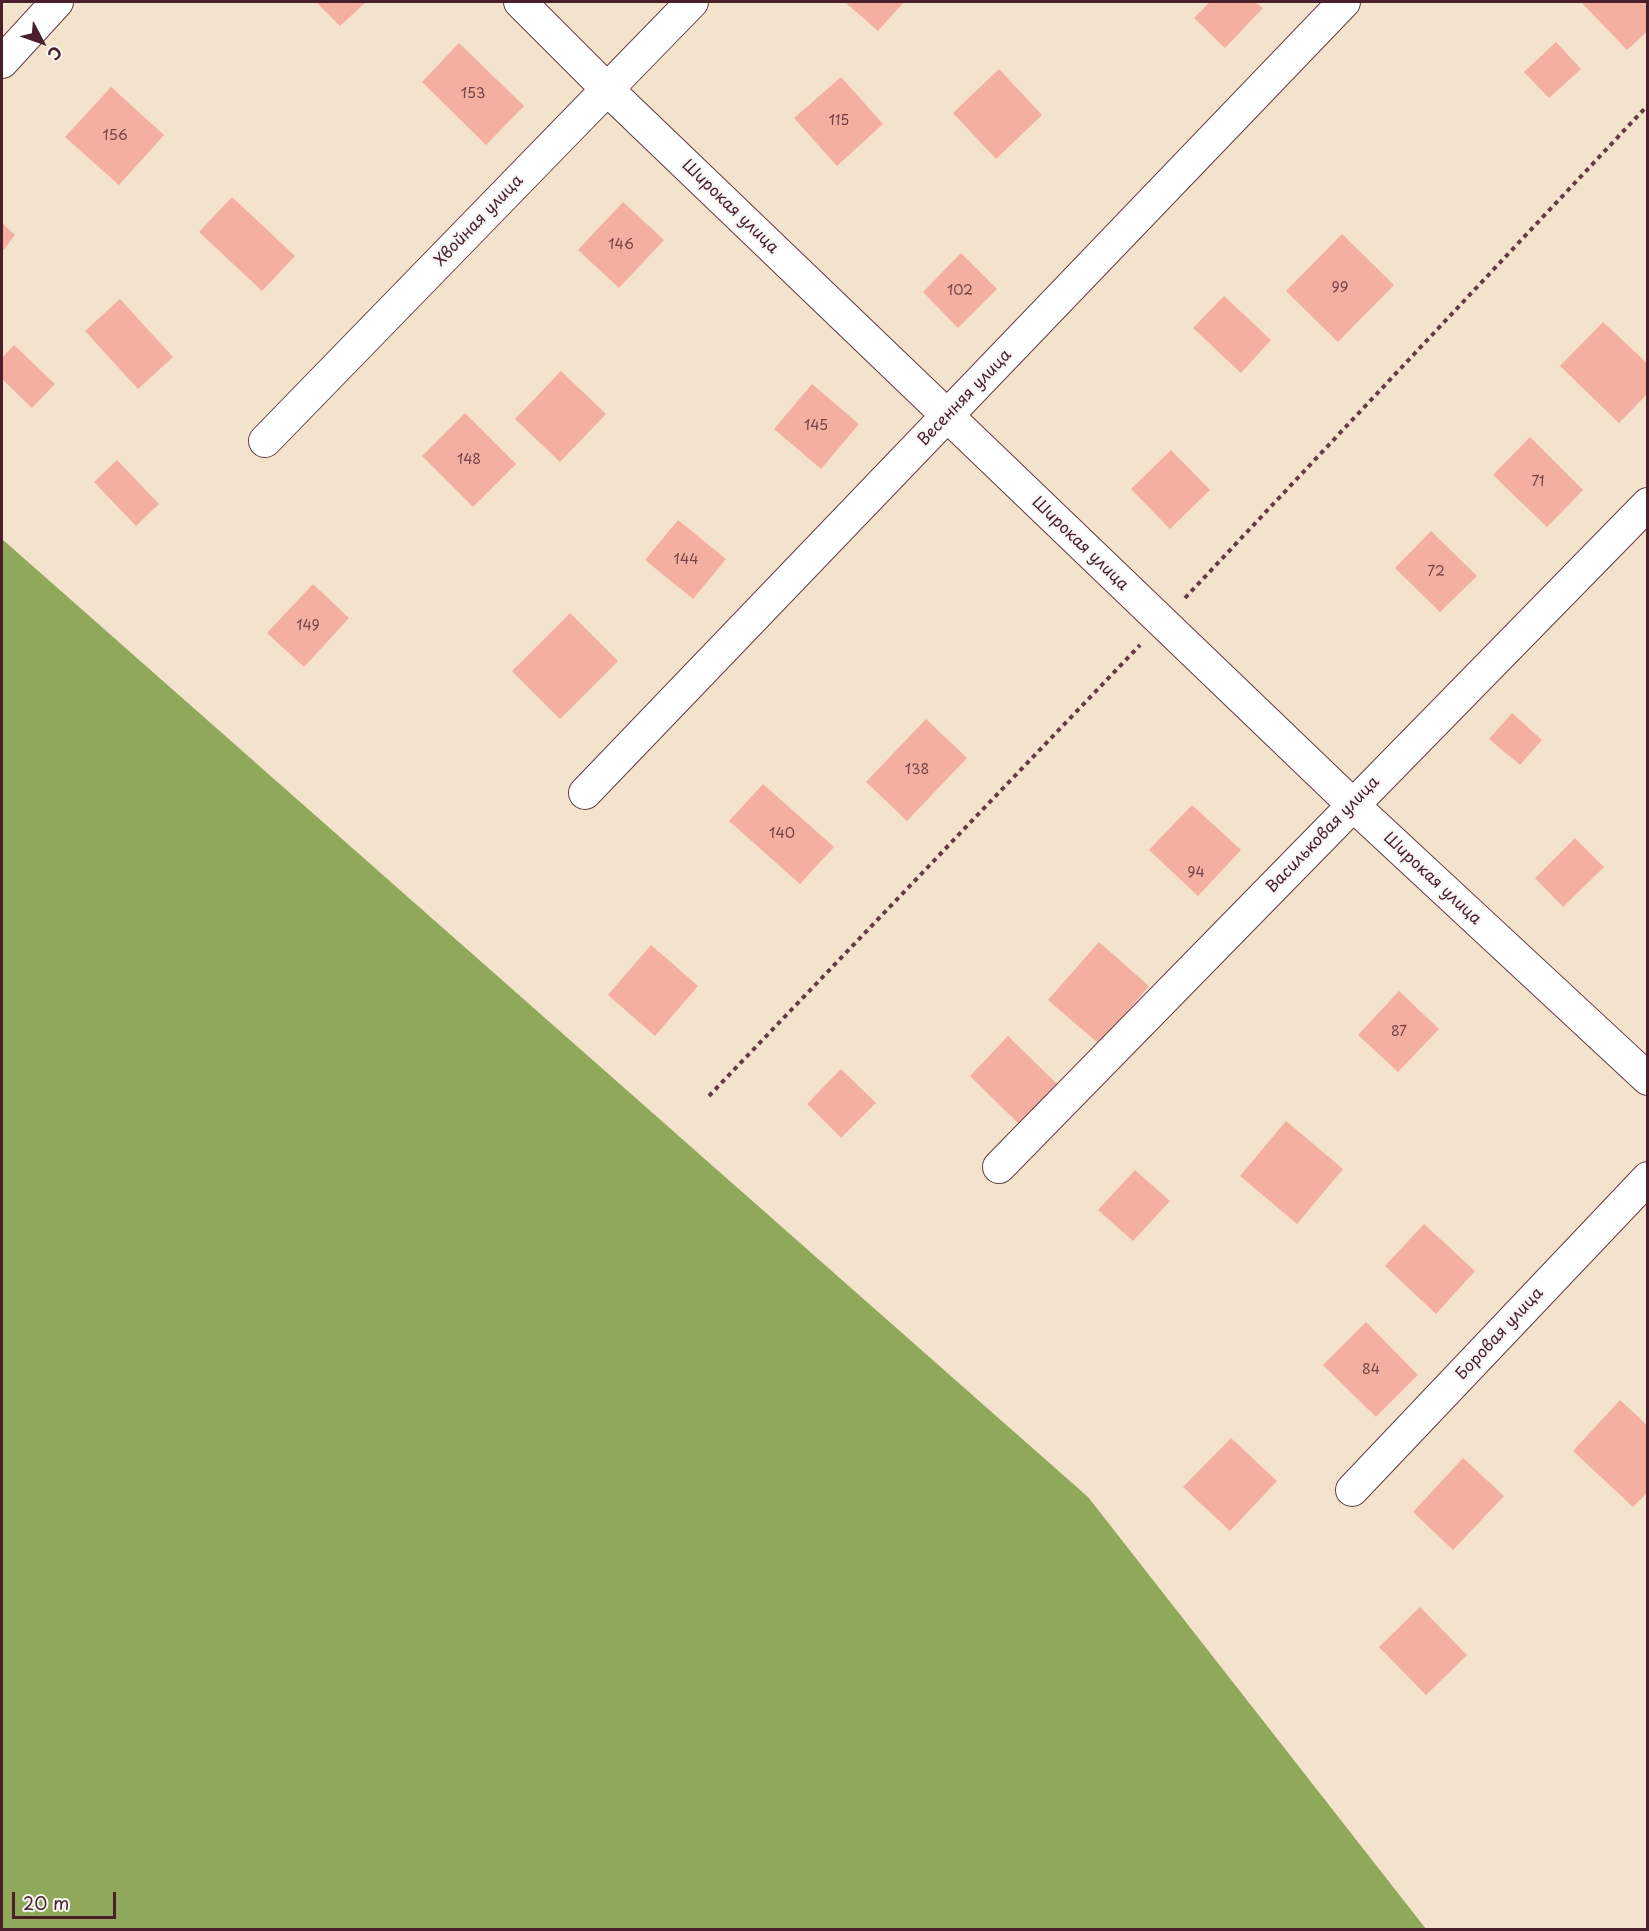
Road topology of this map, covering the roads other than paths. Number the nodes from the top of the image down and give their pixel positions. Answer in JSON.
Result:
{"nodes":[{"id":1,"x":57,"y":2,"type":"edge"},
{"id":2,"x":520,"y":2,"type":"edge"},
{"id":3,"x":692,"y":2,"type":"edge"},
{"id":4,"x":1344,"y":2,"type":"edge"},
{"id":5,"x":2,"y":62,"type":"edge"},
{"id":6,"x":608,"y":90,"type":"junction"},
{"id":7,"x":948,"y":416,"type":"junction"},
{"id":8,"x":265,"y":441,"type":"dead end"},
{"id":9,"x":1647,"y":504,"type":"edge"},
{"id":10,"x":585,"y":793,"type":"dead end"},
{"id":11,"x":1353,"y":805,"type":"junction"},
{"id":12,"x":1647,"y":1079,"type":"edge"},
{"id":13,"x":999,"y":1167,"type":"dead end"},
{"id":14,"x":1647,"y":1178,"type":"edge"},
{"id":15,"x":1352,"y":1490,"type":"dead end"}],
"edges":[{"from":1,"to":5,"type":"street"},
{"from":2,"to":6,"type":"street","name":"Широкая улица"},
{"from":3,"to":6,"type":"street","name":"Хвойная улица"},
{"from":4,"to":7,"type":"street","name":"Весенняя улица"},
{"from":6,"to":7,"type":"street","name":"Широкая улица"},
{"from":6,"to":8,"type":"street","name":"Хвойная улица"},
{"from":7,"to":10,"type":"street","name":"Весенняя улица"},
{"from":7,"to":11,"type":"street","name":"Широкая улица"},
{"from":9,"to":11,"type":"street","name":"Васильковая улица"},
{"from":11,"to":12,"type":"street","name":"Широкая улица"},
{"from":11,"to":13,"type":"street","name":"Васильковая улица"},
{"from":14,"to":15,"type":"street","name":"Боровая улица"}]}
